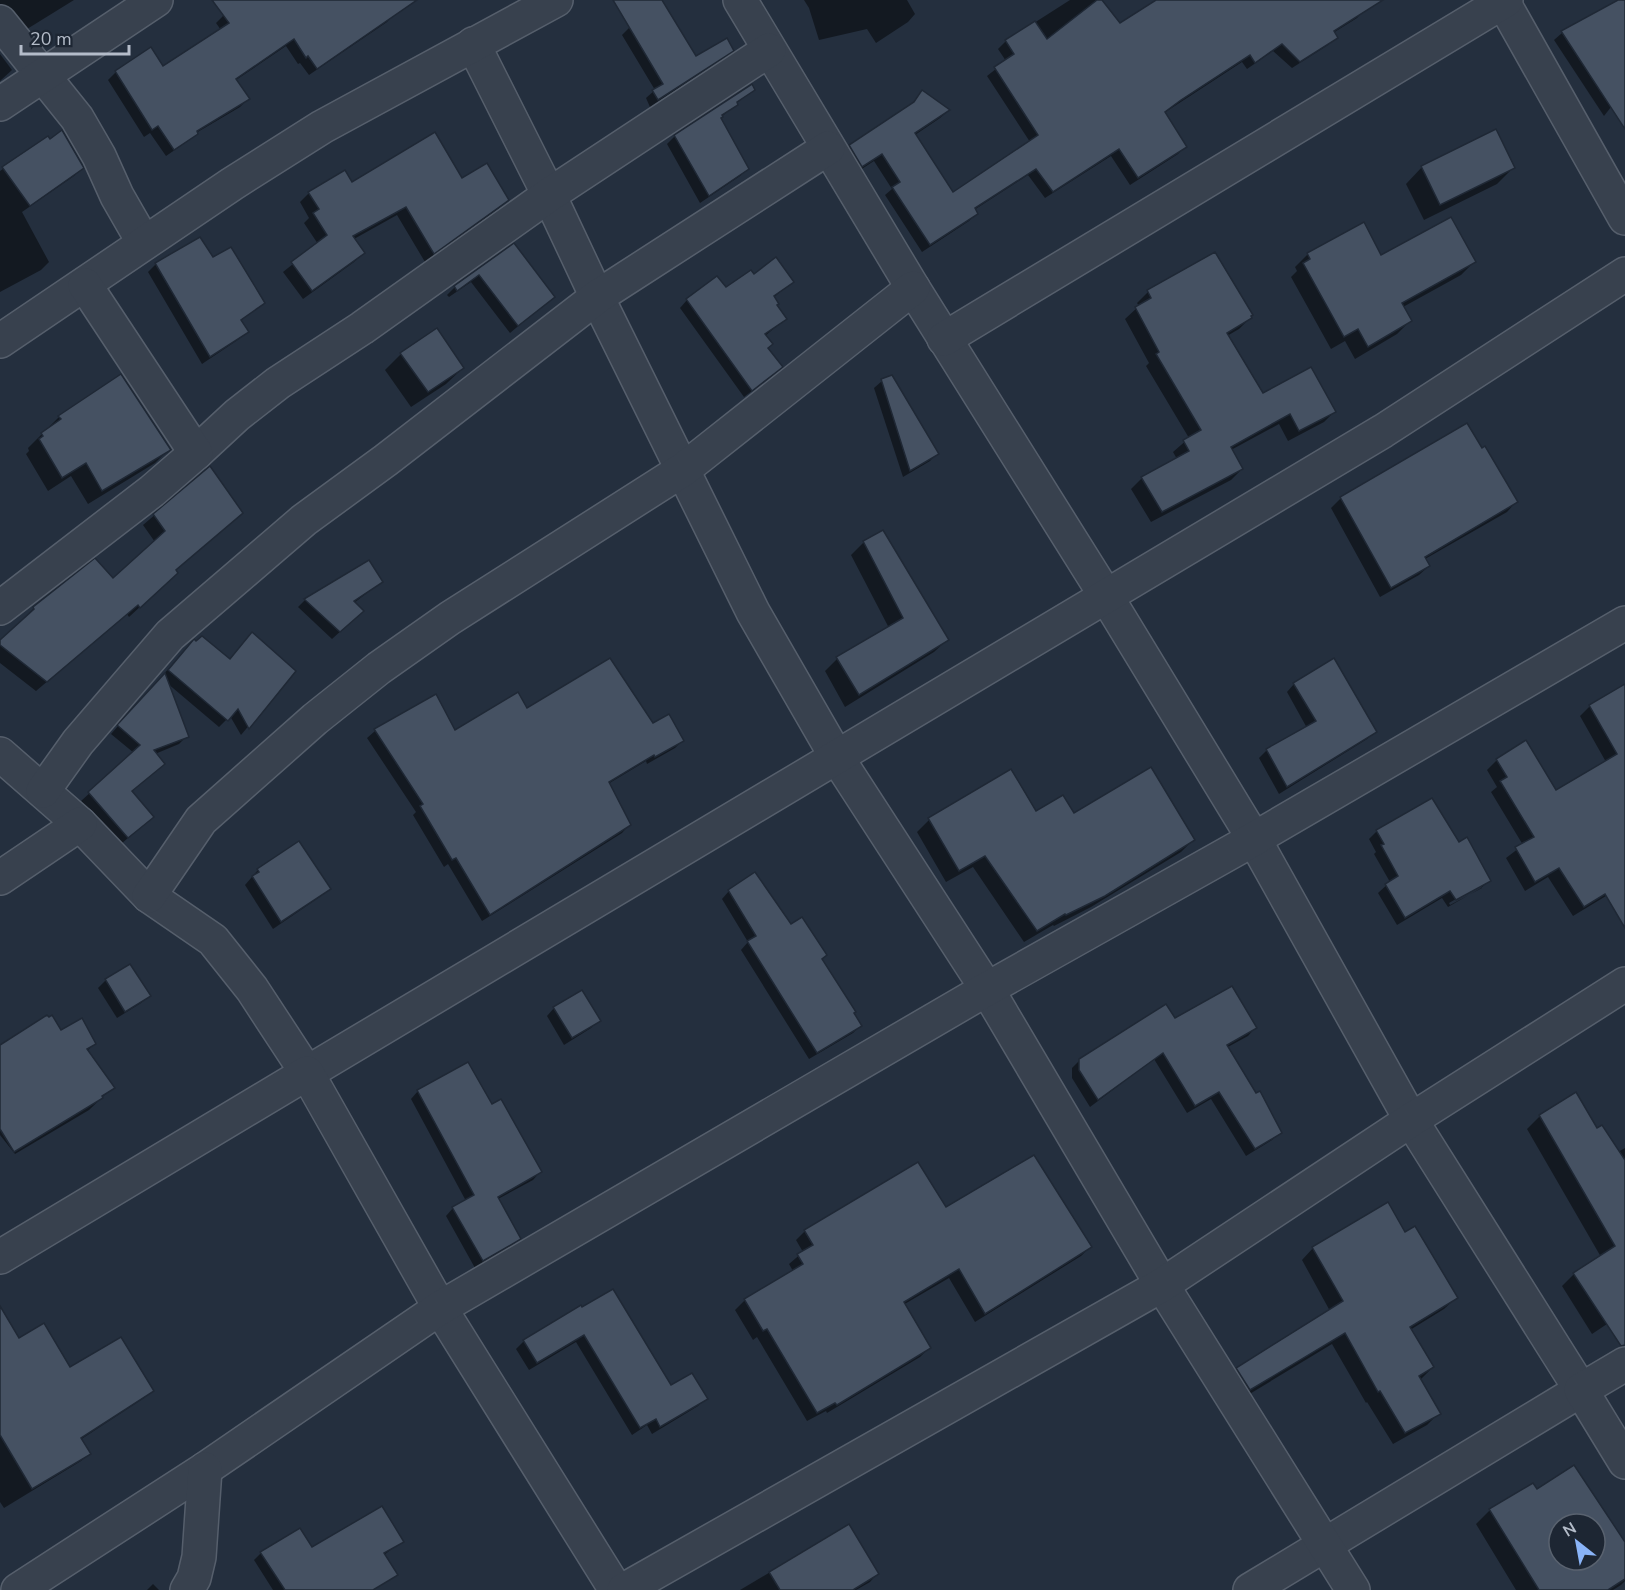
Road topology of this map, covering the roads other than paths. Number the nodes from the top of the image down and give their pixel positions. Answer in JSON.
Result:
{"nodes":[{"id":1,"x":156,"y":0,"type":"edge"},
{"id":2,"x":556,"y":0,"type":"edge"},
{"id":3,"x":740,"y":0,"type":"edge"},
{"id":4,"x":1504,"y":1,"type":"edge"},
{"id":5,"x":0,"y":22,"type":"edge"},
{"id":6,"x":473,"y":44,"type":"junction"},
{"id":7,"x":769,"y":50,"type":"junction"},
{"id":8,"x":42,"y":74,"type":"junction"},
{"id":9,"x":0,"y":104,"type":"edge"},
{"id":10,"x":828,"y":148,"type":"junction"},
{"id":11,"x":549,"y":195,"type":"junction"},
{"id":12,"x":1625,"y":218,"type":"edge"},
{"id":13,"x":144,"y":243,"type":"junction"},
{"id":14,"x":1625,"y":274,"type":"edge"},
{"id":15,"x":85,"y":285,"type":"junction"},
{"id":16,"x":913,"y":288,"type":"junction"},
{"id":17,"x":597,"y":297,"type":"junction"},
{"id":18,"x":944,"y":339,"type":"junction"},
{"id":19,"x":0,"y":341,"type":"edge"},
{"id":20,"x":196,"y":453,"type":"junction"},
{"id":21,"x":684,"y":469,"type":"junction"},
{"id":22,"x":1106,"y":596,"type":"junction"},
{"id":23,"x":0,"y":608,"type":"edge"},
{"id":24,"x":1625,"y":622,"type":"edge"},
{"id":25,"x":0,"y":754,"type":"edge"},
{"id":26,"x":836,"y":756,"type":"junction"},
{"id":27,"x":43,"y":791,"type":"junction"},
{"id":28,"x":80,"y":824,"type":"junction"},
{"id":29,"x":1254,"y":839,"type":"junction"},
{"id":30,"x":0,"y":878,"type":"edge"},
{"id":31,"x":149,"y":897,"type":"junction"},
{"id":32,"x":1625,"y":984,"type":"edge"},
{"id":33,"x":987,"y":989,"type":"junction"},
{"id":34,"x":307,"y":1073,"type":"junction"},
{"id":35,"x":1411,"y":1120,"type":"junction"},
{"id":36,"x":0,"y":1257,"type":"edge"},
{"id":37,"x":1162,"y":1285,"type":"junction"},
{"id":38,"x":440,"y":1308,"type":"junction"},
{"id":39,"x":1625,"y":1364,"type":"edge"},
{"id":40,"x":1581,"y":1390,"type":"junction"},
{"id":41,"x":1625,"y":1462,"type":"edge"},
{"id":42,"x":206,"y":1469,"type":"junction"},
{"id":43,"x":1324,"y":1544,"type":"junction"},
{"id":44,"x":196,"y":1586,"type":"edge"},
{"id":45,"x":18,"y":1590,"type":"edge"},
{"id":46,"x":616,"y":1590,"type":"edge"},
{"id":47,"x":624,"y":1590,"type":"edge"},
{"id":48,"x":1250,"y":1590,"type":"edge"},
{"id":49,"x":1353,"y":1590,"type":"edge"}],
"edges":[{"from":1,"to":8,"type":"street"},
{"from":2,"to":6,"type":"street"},
{"from":3,"to":7,"type":"street"},
{"from":4,"to":12,"type":"street"},
{"from":4,"to":18,"type":"street"},
{"from":5,"to":8,"type":"street"},
{"from":6,"to":11,"type":"street"},
{"from":6,"to":13,"type":"street"},
{"from":7,"to":10,"type":"street"},
{"from":7,"to":11,"type":"street"},
{"from":8,"to":9,"type":"street"},
{"from":8,"to":13,"type":"street"},
{"from":10,"to":16,"type":"street"},
{"from":10,"to":17,"type":"street"},
{"from":11,"to":17,"type":"street"},
{"from":11,"to":20,"type":"street"},
{"from":13,"to":15,"type":"street"},
{"from":14,"to":22,"type":"street"},
{"from":15,"to":19,"type":"street"},
{"from":15,"to":20,"type":"street"},
{"from":16,"to":18,"type":"street"},
{"from":16,"to":21,"type":"street"},
{"from":17,"to":21,"type":"street"},
{"from":17,"to":27,"type":"street"},
{"from":18,"to":22,"type":"street"},
{"from":20,"to":23,"type":"street"},
{"from":21,"to":26,"type":"street"},
{"from":21,"to":31,"type":"street"},
{"from":22,"to":26,"type":"street"},
{"from":22,"to":29,"type":"street"},
{"from":24,"to":29,"type":"street"},
{"from":25,"to":27,"type":"street"},
{"from":26,"to":33,"type":"street"},
{"from":26,"to":34,"type":"street"},
{"from":27,"to":28,"type":"street"},
{"from":28,"to":30,"type":"street"},
{"from":28,"to":31,"type":"street"},
{"from":29,"to":33,"type":"street"},
{"from":29,"to":35,"type":"street"},
{"from":31,"to":34,"type":"street"},
{"from":32,"to":35,"type":"street"},
{"from":33,"to":37,"type":"street"},
{"from":33,"to":38,"type":"street"},
{"from":34,"to":36,"type":"street"},
{"from":34,"to":38,"type":"street"},
{"from":35,"to":37,"type":"street"},
{"from":35,"to":40,"type":"street"},
{"from":37,"to":43,"type":"street"},
{"from":37,"to":47,"type":"street"},
{"from":38,"to":42,"type":"street"},
{"from":38,"to":46,"type":"street"},
{"from":39,"to":40,"type":"street"},
{"from":40,"to":41,"type":"street"},
{"from":40,"to":43,"type":"street"},
{"from":42,"to":44,"type":"street"},
{"from":42,"to":45,"type":"street"},
{"from":43,"to":48,"type":"street"},
{"from":43,"to":49,"type":"street"}]}
